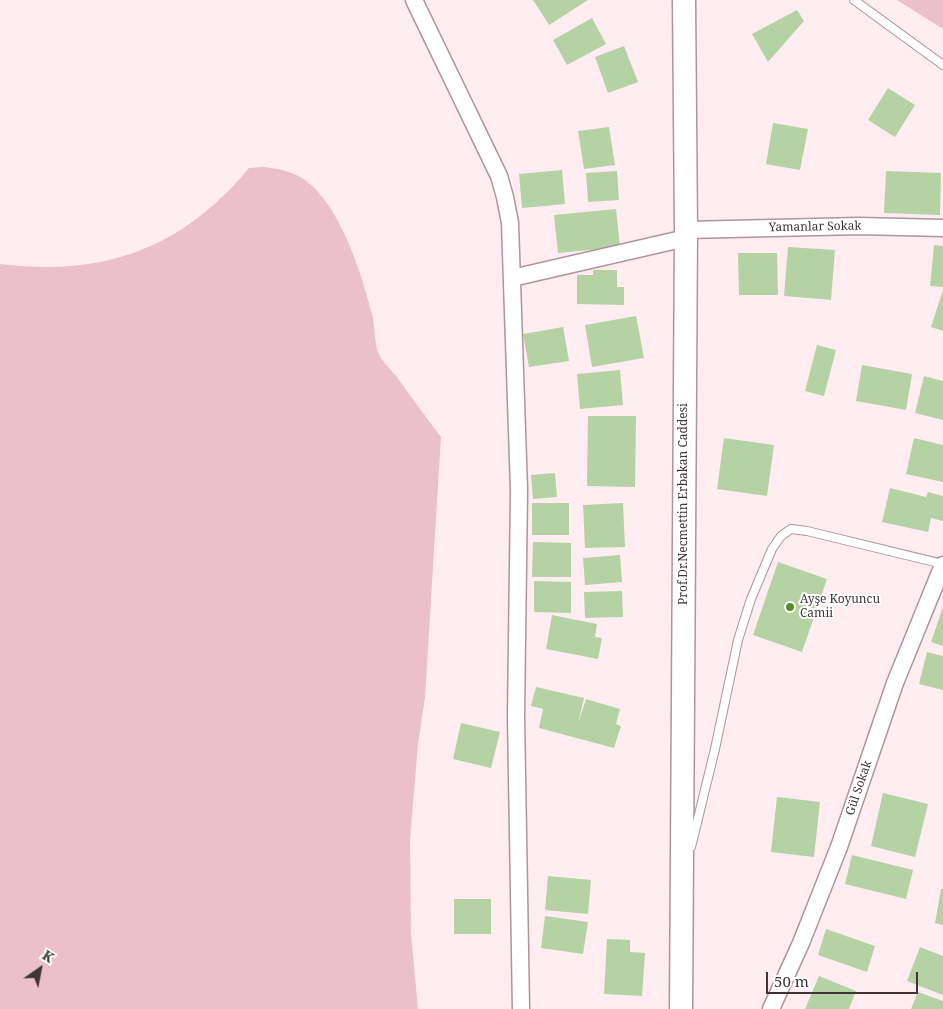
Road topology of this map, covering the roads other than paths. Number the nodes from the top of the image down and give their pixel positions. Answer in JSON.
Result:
{"nodes":[{"id":1,"x":414,"y":0,"type":"edge"},
{"id":2,"x":684,"y":0,"type":"edge"},
{"id":3,"x":854,"y":0,"type":"edge"},
{"id":4,"x":943,"y":65,"type":"edge"},
{"id":5,"x":943,"y":228,"type":"edge"},
{"id":6,"x":686,"y":234,"type":"junction"},
{"id":7,"x":512,"y":278,"type":"junction"},
{"id":8,"x":943,"y":564,"type":"edge"},
{"id":9,"x":682,"y":884,"type":"junction"},
{"id":10,"x":521,"y":1009,"type":"edge"},
{"id":11,"x":682,"y":1009,"type":"edge"},
{"id":12,"x":771,"y":1009,"type":"edge"}],
"edges":[{"from":1,"to":7,"type":"street"},
{"from":2,"to":6,"type":"main road","name":"Prof.Dr.Necmettin Erbakan Caddesi"},
{"from":3,"to":4,"type":"lane"},
{"from":5,"to":6,"type":"street","name":"Yamanlar Sokak"},
{"from":6,"to":7,"type":"street","name":"Yamanlar Sokak"},
{"from":6,"to":9,"type":"main road","name":"Prof.Dr.Necmettin Erbakan Caddesi"},
{"from":7,"to":10,"type":"street"},
{"from":8,"to":9,"type":"lane"},
{"from":8,"to":12,"type":"street","name":"Gül Sokak"},
{"from":9,"to":11,"type":"main road","name":"Prof.Dr.Necmettin Erbakan Caddesi"}]}
